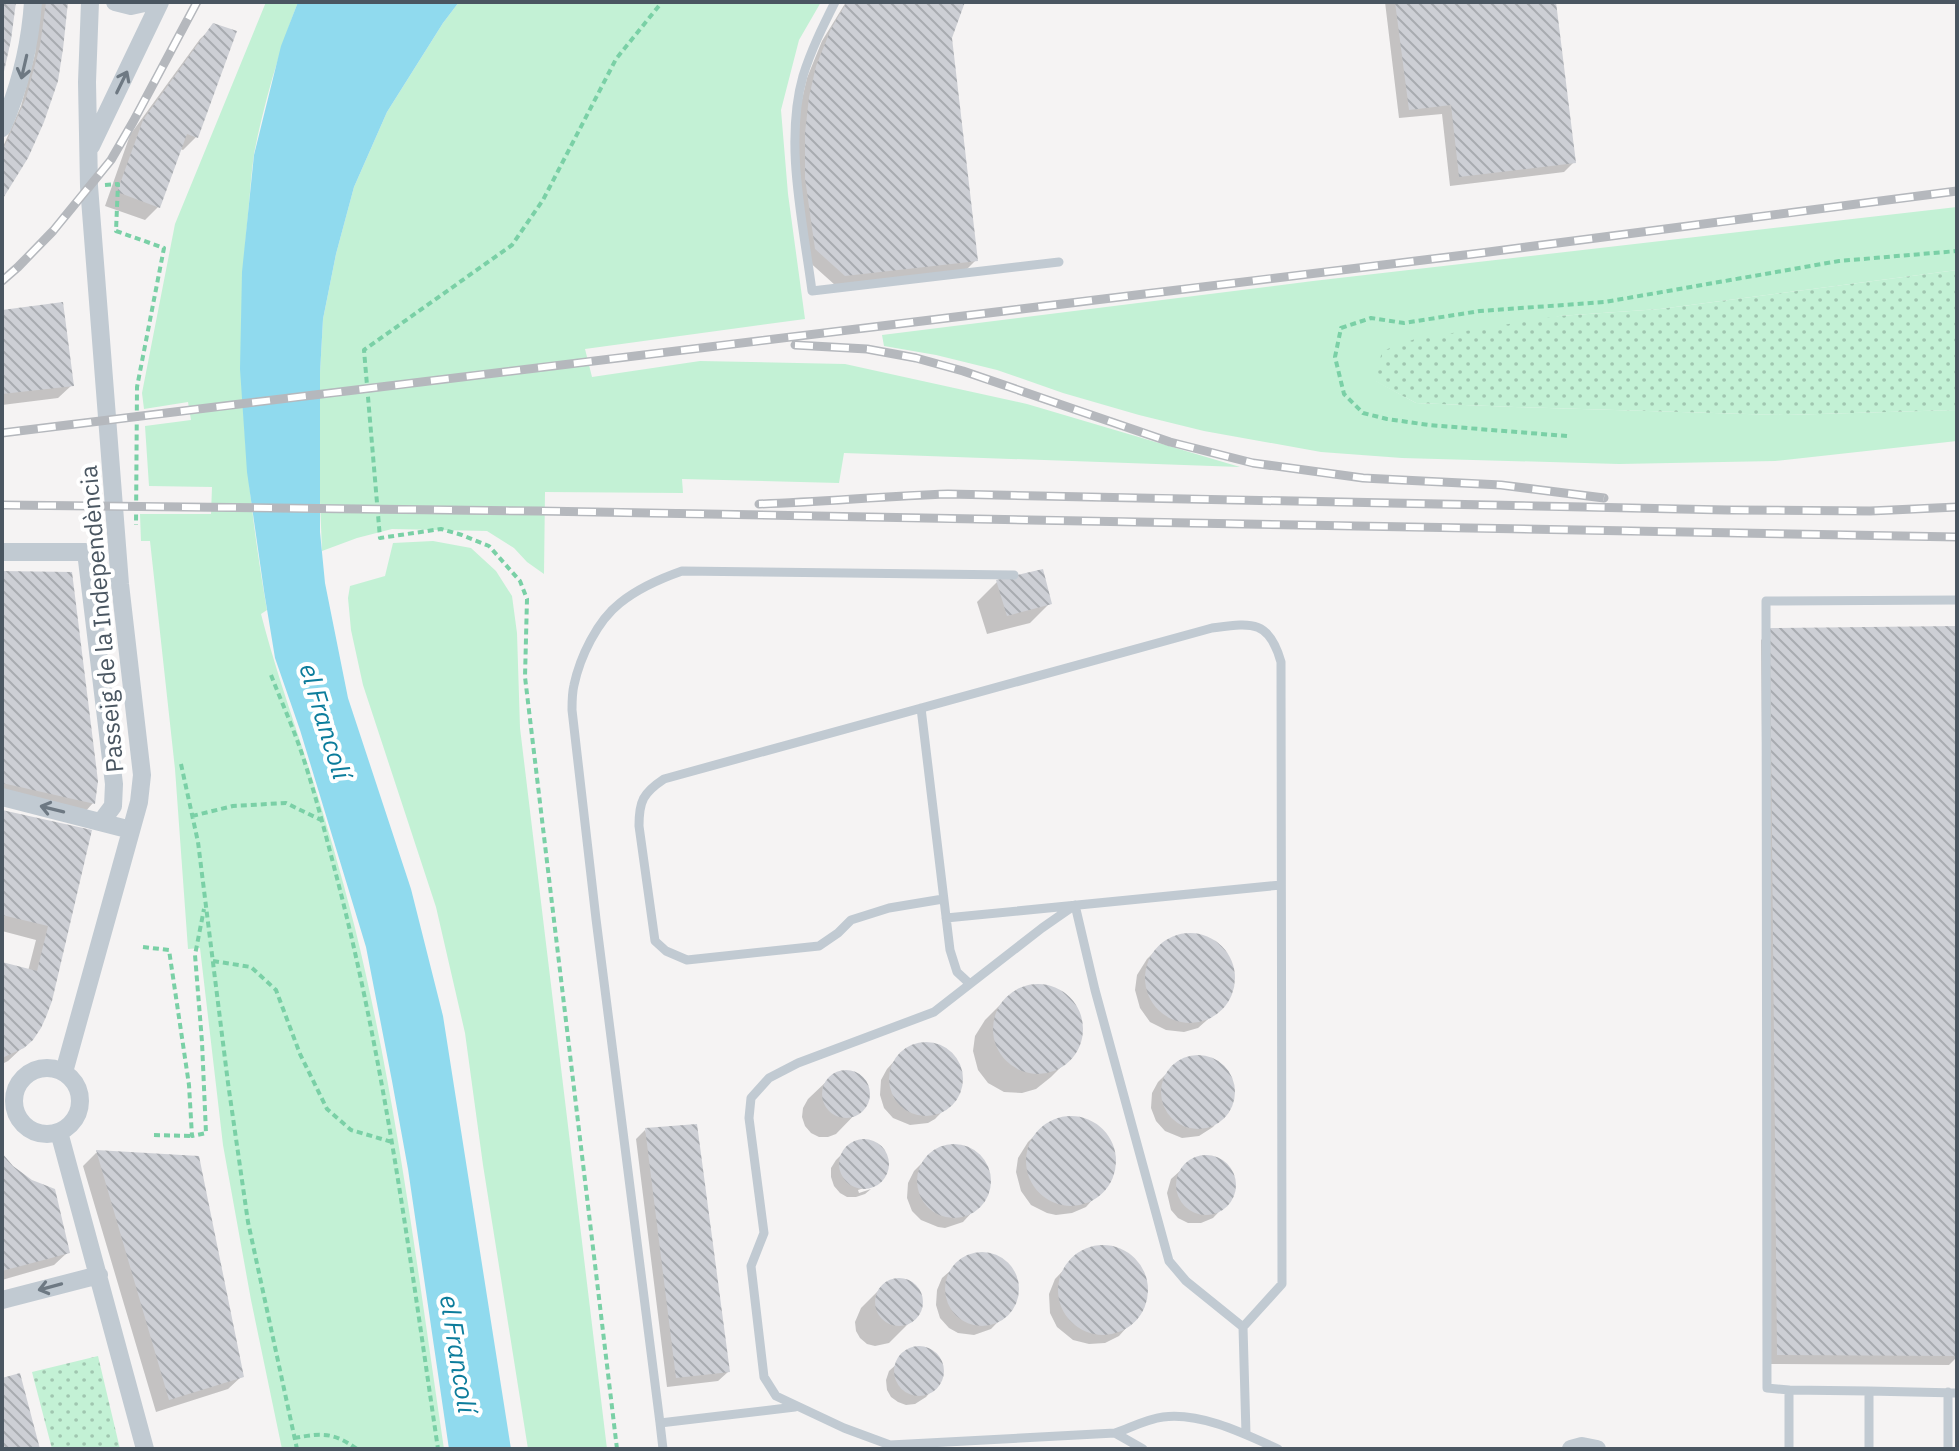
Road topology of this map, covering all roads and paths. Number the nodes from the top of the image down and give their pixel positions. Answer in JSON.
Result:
{"nodes":[{"id":1,"x":33,"y":2,"type":"edge"},
{"id":2,"x":90,"y":2,"type":"edge"},
{"id":3,"x":115,"y":2,"type":"edge"},
{"id":4,"x":149,"y":2,"type":"edge"},
{"id":5,"x":160,"y":2,"type":"edge"},
{"id":6,"x":662,"y":2,"type":"edge"},
{"id":7,"x":835,"y":2,"type":"edge"},
{"id":8,"x":2,"y":128,"type":"edge"},
{"id":9,"x":88,"y":152,"type":"junction"},
{"id":10,"x":89,"y":186,"type":"junction"},
{"id":11,"x":1957,"y":251,"type":"edge"},
{"id":12,"x":1059,"y":262,"type":"dead end"},
{"id":13,"x":1567,"y":436,"type":"dead end"},
{"id":14,"x":137,"y":538,"type":"dead end"},
{"id":15,"x":2,"y":552,"type":"edge"},
{"id":16,"x":1014,"y":575,"type":"dead end"},
{"id":17,"x":1957,"y":600,"type":"edge"},
{"id":18,"x":271,"y":675,"type":"dead end"},
{"id":19,"x":921,"y":708,"type":"junction"},
{"id":20,"x":181,"y":764,"type":"dead end"},
{"id":21,"x":2,"y":797,"type":"edge"},
{"id":22,"x":192,"y":816,"type":"junction"},
{"id":23,"x":321,"y":820,"type":"junction"},
{"id":24,"x":101,"y":822,"type":"junction"},
{"id":25,"x":131,"y":830,"type":"junction"},
{"id":26,"x":1281,"y":885,"type":"junction"},
{"id":27,"x":943,"y":899,"type":"junction"},
{"id":28,"x":205,"y":903,"type":"junction"},
{"id":29,"x":1075,"y":905,"type":"junction"},
{"id":30,"x":946,"y":918,"type":"junction"},
{"id":31,"x":143,"y":947,"type":"dead end"},
{"id":32,"x":213,"y":961,"type":"junction"},
{"id":33,"x":970,"y":984,"type":"junction"},
{"id":34,"x":64,"y":1072,"type":"junction"},
{"id":35,"x":8,"y":1097,"type":"edge"},
{"id":36,"x":59,"y":1132,"type":"junction"},
{"id":37,"x":154,"y":1135,"type":"dead end"},
{"id":38,"x":192,"y":1136,"type":"junction"},
{"id":39,"x":392,"y":1142,"type":"junction"},
{"id":40,"x":99,"y":1275,"type":"junction"},
{"id":41,"x":2,"y":1300,"type":"edge"},
{"id":42,"x":1243,"y":1327,"type":"junction"},
{"id":43,"x":1789,"y":1390,"type":"junction"},
{"id":44,"x":1869,"y":1391,"type":"junction"},
{"id":45,"x":1952,"y":1393,"type":"edge"},
{"id":46,"x":798,"y":1407,"type":"junction"},
{"id":47,"x":660,"y":1423,"type":"junction"},
{"id":48,"x":1115,"y":1433,"type":"junction"},
{"id":49,"x":1246,"y":1434,"type":"junction"},
{"id":50,"x":294,"y":1438,"type":"junction"},
{"id":51,"x":889,"y":1447,"type":"edge"},
{"id":52,"x":145,"y":1449,"type":"edge"},
{"id":53,"x":297,"y":1449,"type":"edge"},
{"id":54,"x":357,"y":1449,"type":"edge"},
{"id":55,"x":438,"y":1449,"type":"edge"},
{"id":56,"x":617,"y":1449,"type":"edge"},
{"id":57,"x":663,"y":1449,"type":"edge"},
{"id":58,"x":1143,"y":1449,"type":"edge"},
{"id":59,"x":1278,"y":1449,"type":"edge"},
{"id":60,"x":1571,"y":1449,"type":"edge"},
{"id":61,"x":1597,"y":1449,"type":"edge"},
{"id":62,"x":1789,"y":1449,"type":"edge"},
{"id":63,"x":1869,"y":1449,"type":"edge"},
{"id":64,"x":1948,"y":1449,"type":"edge"}],
"edges":[{"from":1,"to":8,"type":"street","one_way":true},
{"from":2,"to":9,"type":"street","name":"Passeig de la Independència"},
{"from":3,"to":4,"type":"street"},
{"from":9,"to":5,"type":"street","name":"Passeig de la Independència","one_way":true},
{"from":6,"to":56,"type":"path"},
{"from":7,"to":12,"type":"lane"},
{"from":9,"to":10,"type":"street","name":"Passeig de la Independència"},
{"from":10,"to":14,"type":"path"},
{"from":10,"to":25,"type":"street","name":"Passeig de la Independència"},
{"from":11,"to":13,"type":"path"},
{"from":15,"to":24,"type":"street"},
{"from":16,"to":47,"type":"lane"},
{"from":17,"to":43,"type":"lane"},
{"from":18,"to":23,"type":"path"},
{"from":19,"to":26,"type":"lane"},
{"from":19,"to":27,"type":"lane"},
{"from":19,"to":27,"type":"lane"},
{"from":20,"to":22,"type":"path"},
{"from":24,"to":21,"type":"street","one_way":true},
{"from":22,"to":23,"type":"path"},
{"from":22,"to":28,"type":"path"},
{"from":23,"to":39,"type":"path"},
{"from":24,"to":25,"type":"street"},
{"from":25,"to":34,"type":"street","name":"Passeig de la Independència"},
{"from":26,"to":29,"type":"lane"},
{"from":26,"to":42,"type":"lane"},
{"from":27,"to":30,"type":"lane"},
{"from":28,"to":32,"type":"path"},
{"from":28,"to":38,"type":"path"},
{"from":29,"to":30,"type":"lane"},
{"from":29,"to":33,"type":"lane"},
{"from":29,"to":42,"type":"lane"},
{"from":30,"to":33,"type":"lane"},
{"from":31,"to":38,"type":"path"},
{"from":32,"to":39,"type":"path"},
{"from":32,"to":50,"type":"path"},
{"from":33,"to":46,"type":"lane"},
{"from":34,"to":35,"type":"street"},
{"from":34,"to":36,"type":"street"},
{"from":35,"to":36,"type":"street"},
{"from":36,"to":40,"type":"street"},
{"from":37,"to":38,"type":"path"},
{"from":39,"to":55,"type":"path"},
{"from":40,"to":41,"type":"street","one_way":true},
{"from":40,"to":52,"type":"street"},
{"from":42,"to":49,"type":"lane"},
{"from":43,"to":44,"type":"lane"},
{"from":43,"to":62,"type":"lane"},
{"from":44,"to":45,"type":"lane"},
{"from":44,"to":63,"type":"lane"},
{"from":45,"to":64,"type":"lane"},
{"from":46,"to":47,"type":"lane"},
{"from":46,"to":51,"type":"lane"},
{"from":47,"to":57,"type":"lane"},
{"from":48,"to":49,"type":"lane"},
{"from":48,"to":51,"type":"lane"},
{"from":48,"to":58,"type":"lane"},
{"from":49,"to":59,"type":"lane"},
{"from":50,"to":53,"type":"path"},
{"from":50,"to":54,"type":"path"},
{"from":60,"to":61,"type":"street"}]}
